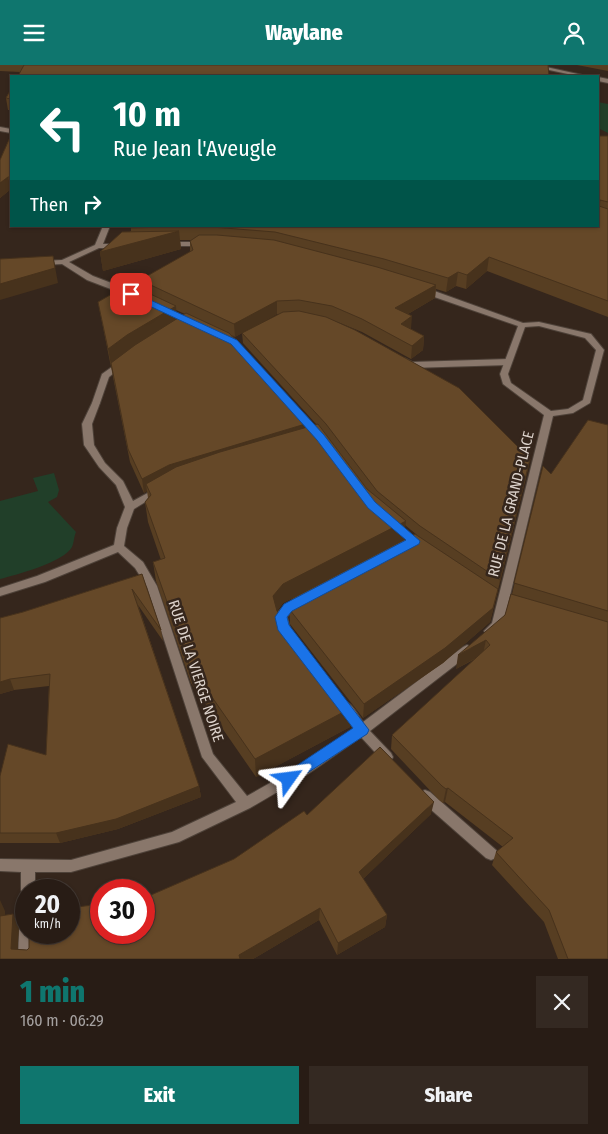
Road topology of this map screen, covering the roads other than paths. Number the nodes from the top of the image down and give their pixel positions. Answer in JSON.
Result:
{"nodes":[{"id":1,"x":529,"y":65,"type":"edge"},
{"id":2,"x":579,"y":75,"type":"edge"},
{"id":3,"x":107,"y":227,"type":"edge"},
{"id":4,"x":208,"y":244,"type":"edge"},
{"id":5,"x":132,"y":245,"type":"edge"},
{"id":6,"x":159,"y":245,"type":"edge"},
{"id":7,"x":98,"y":246,"type":"junction"},
{"id":8,"x":63,"y":262,"type":"junction"},
{"id":9,"x":36,"y":264,"type":"edge"},
{"id":10,"x":418,"y":288,"type":"edge"},
{"id":11,"x":139,"y":298,"type":"edge"},
{"id":12,"x":522,"y":325,"type":"junction"},
{"id":13,"x":133,"y":353,"type":"edge"},
{"id":14,"x":393,"y":355,"type":"edge"},
{"id":15,"x":508,"y":362,"type":"junction"},
{"id":16,"x":549,"y":414,"type":"junction"},
{"id":17,"x":167,"y":486,"type":"edge"},
{"id":18,"x":130,"y":507,"type":"junction"},
{"id":19,"x":119,"y":547,"type":"junction"},
{"id":20,"x":0,"y":591,"type":"edge"},
{"id":21,"x":309,"y":596,"type":"edge"},
{"id":22,"x":288,"y":633,"type":"edge"},
{"id":23,"x":334,"y":693,"type":"edge"},
{"id":24,"x":362,"y":730,"type":"junction"},
{"id":25,"x":394,"y":764,"type":"edge"},
{"id":26,"x":414,"y":785,"type":"edge"},
{"id":27,"x":245,"y":804,"type":"junction"},
{"id":28,"x":491,"y":854,"type":"dead end"},
{"id":29,"x":0,"y":865,"type":"edge"},
{"id":30,"x":28,"y":866,"type":"junction"},
{"id":31,"x":28,"y":879,"type":"edge"},
{"id":32,"x":26,"y":944,"type":"edge"},
{"id":33,"x":25,"y":959,"type":"edge"}],
"edges":[{"from":1,"to":2,"type":"street"},
{"from":3,"to":7,"type":"street"},
{"from":4,"to":6,"type":"street"},
{"from":5,"to":7,"type":"street"},
{"from":7,"to":8,"type":"street"},
{"from":8,"to":9,"type":"street"},
{"from":8,"to":11,"type":"street"},
{"from":10,"to":12,"type":"street"},
{"from":12,"to":15,"type":"street"},
{"from":12,"to":16,"type":"street"},
{"from":13,"to":18,"type":"street"},
{"from":14,"to":15,"type":"street"},
{"from":15,"to":16,"type":"street"},
{"from":16,"to":24,"type":"street","name":"RUE DE LA GRAND-PLACE"},
{"from":17,"to":18,"type":"street"},
{"from":18,"to":19,"type":"street"},
{"from":19,"to":20,"type":"street"},
{"from":19,"to":27,"type":"street","name":"RUE DE LA VIERGE NOIRE"},
{"from":21,"to":22,"type":"street"},
{"from":23,"to":24,"type":"street"},
{"from":24,"to":25,"type":"street"},
{"from":24,"to":27,"type":"street","name":"RUE DE LA GRAND-PLACE"},
{"from":26,"to":28,"type":"street"},
{"from":27,"to":30,"type":"street","name":"RUE DE LA GRAND-PLACE"},
{"from":29,"to":30,"type":"street","name":"RUE DE LA GRAND-PLACE"},
{"from":30,"to":31,"type":"street"},
{"from":32,"to":33,"type":"street"}]}
